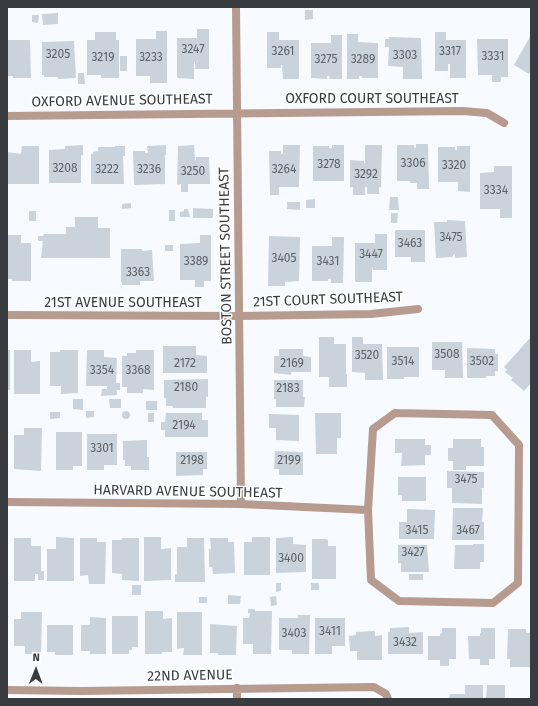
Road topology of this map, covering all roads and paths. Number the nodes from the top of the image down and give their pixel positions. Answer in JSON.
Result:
{"nodes":[{"id":1,"x":236,"y":7,"type":"edge"},
{"id":2,"x":237,"y":113,"type":"junction"},
{"id":3,"x":7,"y":116,"type":"edge"},
{"id":4,"x":504,"y":123,"type":"dead end"},
{"id":5,"x":418,"y":309,"type":"dead end"},
{"id":6,"x":7,"y":315,"type":"edge"},
{"id":7,"x":239,"y":316,"type":"junction"},
{"id":8,"x":7,"y":502,"type":"edge"},
{"id":9,"x":241,"y":504,"type":"junction"},
{"id":10,"x":368,"y":510,"type":"junction"},
{"id":11,"x":237,"y":688,"type":"junction"},
{"id":12,"x":7,"y":690,"type":"edge"},
{"id":13,"x":81,"y":695,"type":"edge"},
{"id":14,"x":237,"y":699,"type":"edge"},
{"id":15,"x":388,"y":699,"type":"edge"}],
"edges":[{"from":1,"to":2,"type":"street","name":"BOSTON STREET SOUTHEAST"},
{"from":2,"to":3,"type":"street","name":"OXFORD AVENUE SOUTHEAST"},
{"from":2,"to":4,"type":"street","name":"OXFORD COURT SOUTHEAST"},
{"from":2,"to":7,"type":"street","name":"BOSTON STREET SOUTHEAST"},
{"from":5,"to":7,"type":"street","name":"21ST COURT SOUTHEAST"},
{"from":6,"to":7,"type":"street","name":"21ST AVENUE SOUTHEAST"},
{"from":7,"to":9,"type":"street","name":"BOSTON STREET SOUTHEAST"},
{"from":8,"to":9,"type":"street","name":"HARVARD AVENUE SOUTHEAST"},
{"from":9,"to":10,"type":"street","name":"HARVARD AVENUE SOUTHEAST"},
{"from":10,"to":10,"type":"street"},
{"from":11,"to":13,"type":"street","name":"22ND AVENUE"},
{"from":11,"to":14,"type":"street"},
{"from":11,"to":15,"type":"street","name":"22ND AVENUE"},
{"from":12,"to":13,"type":"street","name":"22ND AVENUE"}]}
